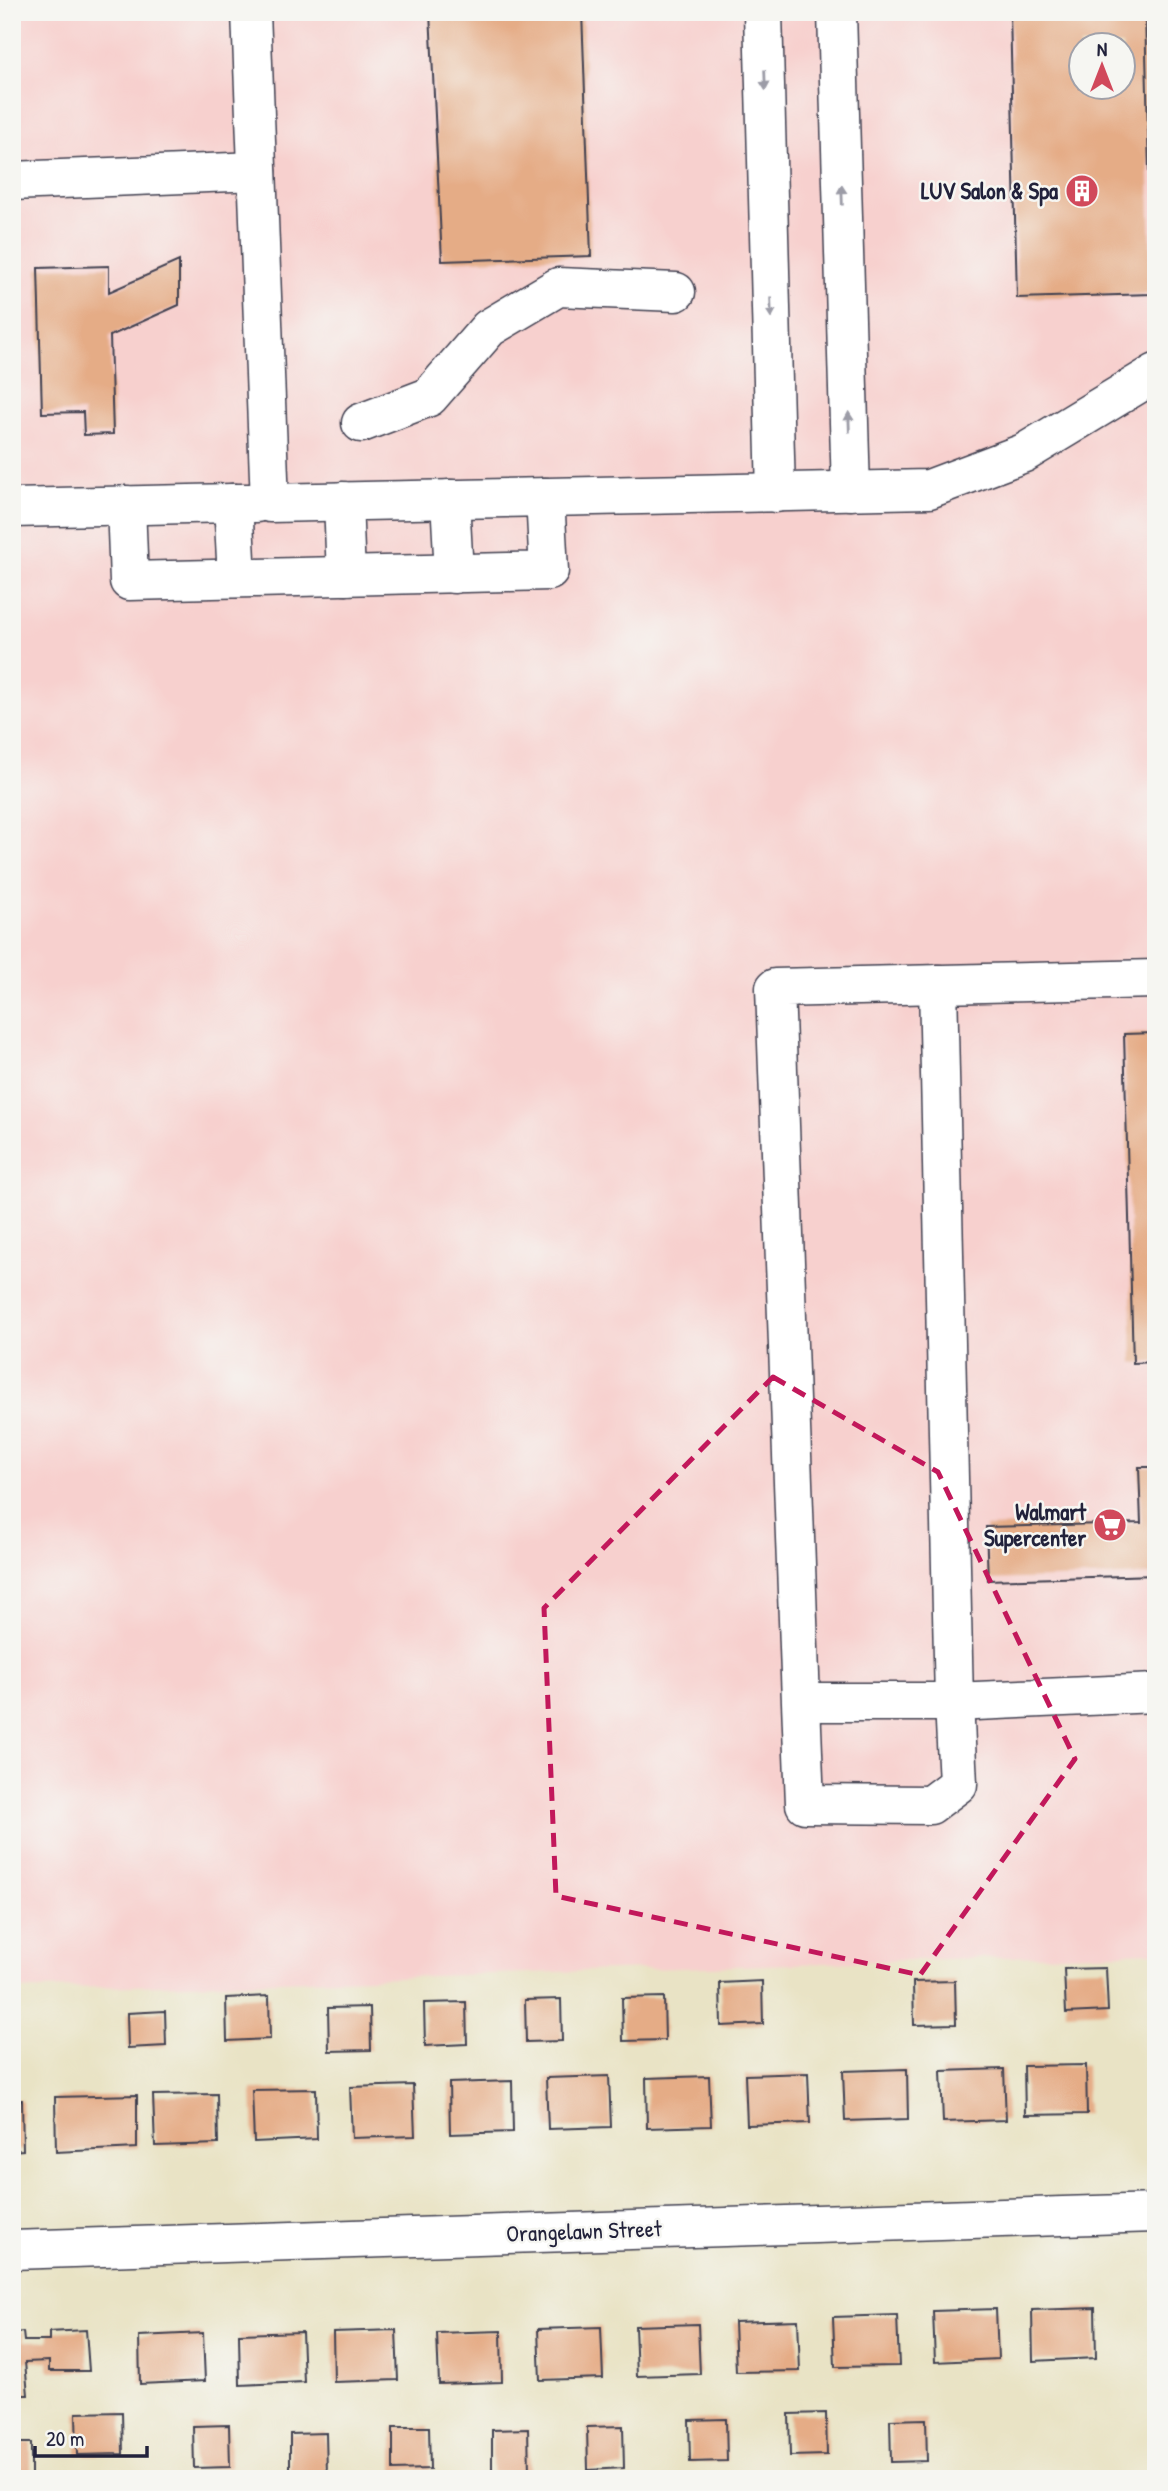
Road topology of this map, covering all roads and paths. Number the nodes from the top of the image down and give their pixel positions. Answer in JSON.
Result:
{"nodes":[{"id":1,"x":251,"y":12,"type":"edge"},
{"id":2,"x":763,"y":12,"type":"edge"},
{"id":3,"x":836,"y":12,"type":"edge"},
{"id":4,"x":257,"y":171,"type":"junction"},
{"id":5,"x":13,"y":172,"type":"edge"},
{"id":6,"x":676,"y":292,"type":"dead end"},
{"id":7,"x":1156,"y":373,"type":"edge"},
{"id":8,"x":361,"y":423,"type":"dead end"},
{"id":9,"x":851,"y":491,"type":"junction"},
{"id":10,"x":776,"y":493,"type":"junction"},
{"id":11,"x":545,"y":497,"type":"junction"},
{"id":12,"x":450,"y":499,"type":"junction"},
{"id":13,"x":343,"y":501,"type":"junction"},
{"id":14,"x":252,"y":503,"type":"junction"},
{"id":15,"x":126,"y":505,"type":"junction"},
{"id":16,"x":12,"y":508,"type":"edge"},
{"id":17,"x":454,"y":574,"type":"junction"},
{"id":18,"x":346,"y":576,"type":"junction"},
{"id":19,"x":237,"y":578,"type":"junction"},
{"id":20,"x":1156,"y":979,"type":"edge"},
{"id":21,"x":938,"y":984,"type":"junction"},
{"id":22,"x":1156,"y":1693,"type":"edge"},
{"id":23,"x":801,"y":1702,"type":"junction"},
{"id":24,"x":954,"y":1702,"type":"junction"},
{"id":25,"x":1156,"y":2213,"type":"edge"},
{"id":26,"x":12,"y":2250,"type":"edge"}],
"edges":[{"from":1,"to":4,"type":"street"},
{"from":2,"to":10,"type":"street","one_way":true},
{"from":9,"to":3,"type":"street","one_way":true},
{"from":4,"to":5,"type":"street"},
{"from":4,"to":14,"type":"street"},
{"from":6,"to":8,"type":"street"},
{"from":7,"to":9,"type":"street"},
{"from":9,"to":10,"type":"street"},
{"from":10,"to":11,"type":"street"},
{"from":11,"to":12,"type":"street"},
{"from":11,"to":17,"type":"street"},
{"from":12,"to":13,"type":"street"},
{"from":12,"to":17,"type":"street"},
{"from":13,"to":14,"type":"street"},
{"from":13,"to":18,"type":"street"},
{"from":14,"to":15,"type":"street"},
{"from":14,"to":19,"type":"street"},
{"from":15,"to":16,"type":"street"},
{"from":15,"to":19,"type":"street"},
{"from":17,"to":18,"type":"street"},
{"from":18,"to":19,"type":"street"},
{"from":20,"to":21,"type":"street"},
{"from":21,"to":23,"type":"street"},
{"from":21,"to":24,"type":"street"},
{"from":22,"to":24,"type":"street"},
{"from":23,"to":24,"type":"street"},
{"from":23,"to":24,"type":"street"},
{"from":25,"to":26,"type":"street","name":"Orangelawn Street"}]}
